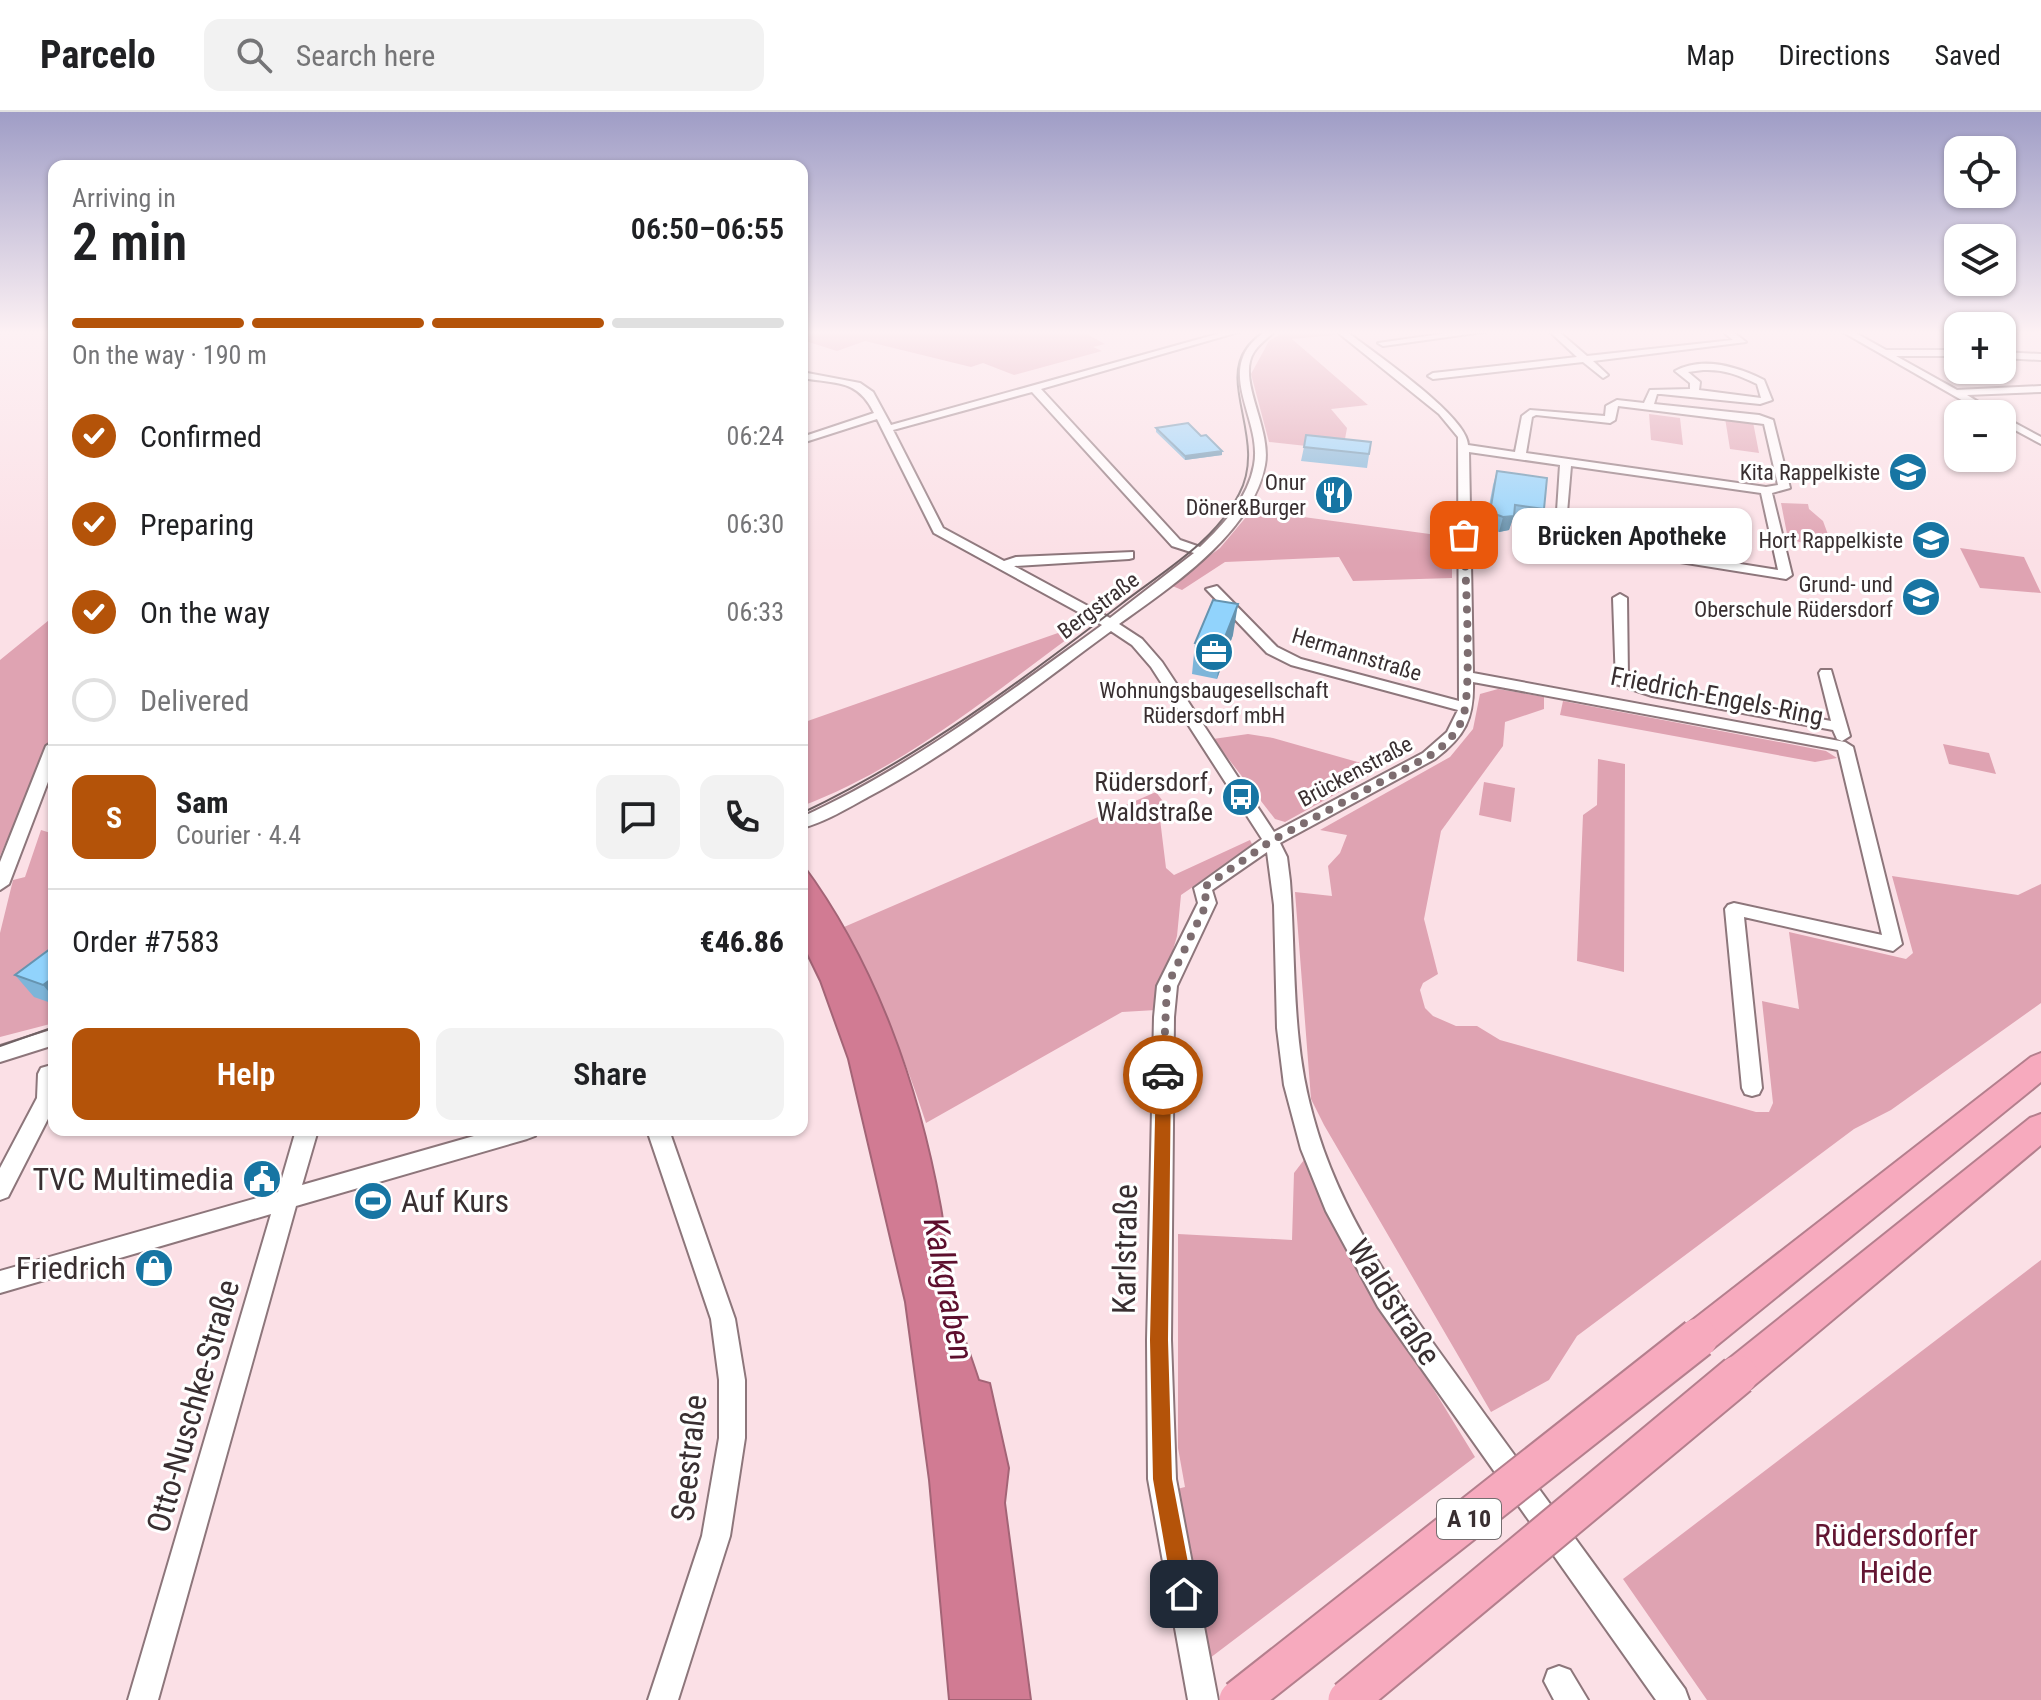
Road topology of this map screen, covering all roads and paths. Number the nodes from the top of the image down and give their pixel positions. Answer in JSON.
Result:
{"nodes":[{"id":1,"x":874,"y":405,"type":"edge"},
{"id":2,"x":975,"y":405,"type":"edge"},
{"id":3,"x":1050,"y":405,"type":"edge"},
{"id":4,"x":1250,"y":405,"type":"edge"},
{"id":5,"x":1433,"y":405,"type":"edge"},
{"id":6,"x":1613,"y":405,"type":"edge"},
{"id":7,"x":1658,"y":405,"type":"edge"},
{"id":8,"x":878,"y":415,"type":"junction"},
{"id":9,"x":2016,"y":427,"type":"edge"},
{"id":10,"x":887,"y":429,"type":"junction"},
{"id":11,"x":808,"y":431,"type":"edge"},
{"id":12,"x":817,"y":434,"type":"junction"},
{"id":13,"x":808,"y":438,"type":"edge"},
{"id":14,"x":2041,"y":441,"type":"edge"},
{"id":15,"x":1464,"y":448,"type":"junction"},
{"id":16,"x":1520,"y":455,"type":"junction"},
{"id":17,"x":1566,"y":461,"type":"junction"},
{"id":18,"x":1766,"y":490,"type":"junction"},
{"id":19,"x":1202,"y":552,"type":"junction"},
{"id":20,"x":1129,"y":555,"type":"dead end"},
{"id":21,"x":1002,"y":566,"type":"junction"},
{"id":22,"x":1212,"y":589,"type":"dead end"},
{"id":23,"x":1620,"y":598,"type":"dead end"},
{"id":24,"x":1110,"y":625,"type":"junction"},
{"id":25,"x":1826,"y":673,"type":"dead end"},
{"id":26,"x":1466,"y":676,"type":"junction"},
{"id":27,"x":1466,"y":708,"type":"junction"},
{"id":28,"x":1839,"y":727,"type":"junction"},
{"id":29,"x":1845,"y":747,"type":"junction"},
{"id":30,"x":48,"y":761,"type":"edge"},
{"id":31,"x":808,"y":820,"type":"edge"},
{"id":32,"x":1271,"y":841,"type":"junction"},
{"id":33,"x":0,"y":884,"type":"edge"},
{"id":34,"x":48,"y":1039,"type":"edge"},
{"id":35,"x":0,"y":1054,"type":"edge"},
{"id":36,"x":2041,"y":1065,"type":"edge"},
{"id":37,"x":48,"y":1074,"type":"dead end"},
{"id":38,"x":1752,"y":1088,"type":"dead end"},
{"id":39,"x":2041,"y":1127,"type":"edge"},
{"id":40,"x":305,"y":1136,"type":"edge"},
{"id":41,"x":506,"y":1136,"type":"edge"},
{"id":42,"x":660,"y":1136,"type":"edge"},
{"id":43,"x":0,"y":1190,"type":"edge"},
{"id":44,"x":289,"y":1197,"type":"junction"},
{"id":45,"x":0,"y":1282,"type":"edge"},
{"id":46,"x":143,"y":1700,"type":"edge"},
{"id":47,"x":663,"y":1700,"type":"edge"},
{"id":48,"x":1203,"y":1700,"type":"edge"},
{"id":49,"x":1239,"y":1700,"type":"edge"},
{"id":50,"x":1348,"y":1700,"type":"edge"},
{"id":51,"x":1674,"y":1700,"type":"edge"}],
"edges":[{"from":1,"to":8,"type":"street","name":"Waldstraße"},
{"from":2,"to":10,"type":"street"},
{"from":3,"to":19,"type":"street"},
{"from":4,"to":19,"type":"street","name":"Bergstraße"},
{"from":5,"to":15,"type":"street"},
{"from":6,"to":16,"type":"street"},
{"from":7,"to":18,"type":"street"},
{"from":8,"to":10,"type":"street","name":"Waldstraße"},
{"from":8,"to":12,"type":"street"},
{"from":9,"to":14,"type":"street"},
{"from":10,"to":21,"type":"street","name":"Waldstraße"},
{"from":11,"to":12,"type":"street"},
{"from":12,"to":13,"type":"street"},
{"from":15,"to":16,"type":"street"},
{"from":15,"to":26,"type":"street"},
{"from":16,"to":17,"type":"street"},
{"from":17,"to":18,"type":"street"},
{"from":17,"to":18,"type":"street"},
{"from":19,"to":24,"type":"street","name":"Bergstraße"},
{"from":20,"to":21,"type":"street"},
{"from":21,"to":24,"type":"street","name":"Waldstraße"},
{"from":22,"to":27,"type":"street","name":"Hermannstraße"},
{"from":23,"to":28,"type":"street"},
{"from":24,"to":31,"type":"street","name":"Bergstraße"},
{"from":24,"to":32,"type":"street","name":"Waldstraße"},
{"from":25,"to":28,"type":"street"},
{"from":26,"to":27,"type":"street"},
{"from":26,"to":29,"type":"street","name":"Friedrich-Engels-Ring"},
{"from":27,"to":32,"type":"street","name":"Brückenstraße"},
{"from":28,"to":29,"type":"street"},
{"from":29,"to":38,"type":"street","name":"Friedrich-Engels-Ring"},
{"from":30,"to":33,"type":"street"},
{"from":32,"to":48,"type":"street","name":"Karlstraße"},
{"from":32,"to":51,"type":"street","name":"Waldstraße"},
{"from":34,"to":35,"type":"street"},
{"from":36,"to":49,"type":"highway","number":"A 10","bridge":true},
{"from":37,"to":43,"type":"street"},
{"from":39,"to":50,"type":"highway","number":"A 10","bridge":true},
{"from":40,"to":44,"type":"street","name":"Otto-Nuschke-Straße"},
{"from":41,"to":44,"type":"street"},
{"from":42,"to":47,"type":"street","name":"Seestraße"},
{"from":44,"to":45,"type":"street"},
{"from":44,"to":46,"type":"street","name":"Otto-Nuschke-Straße"}]}
